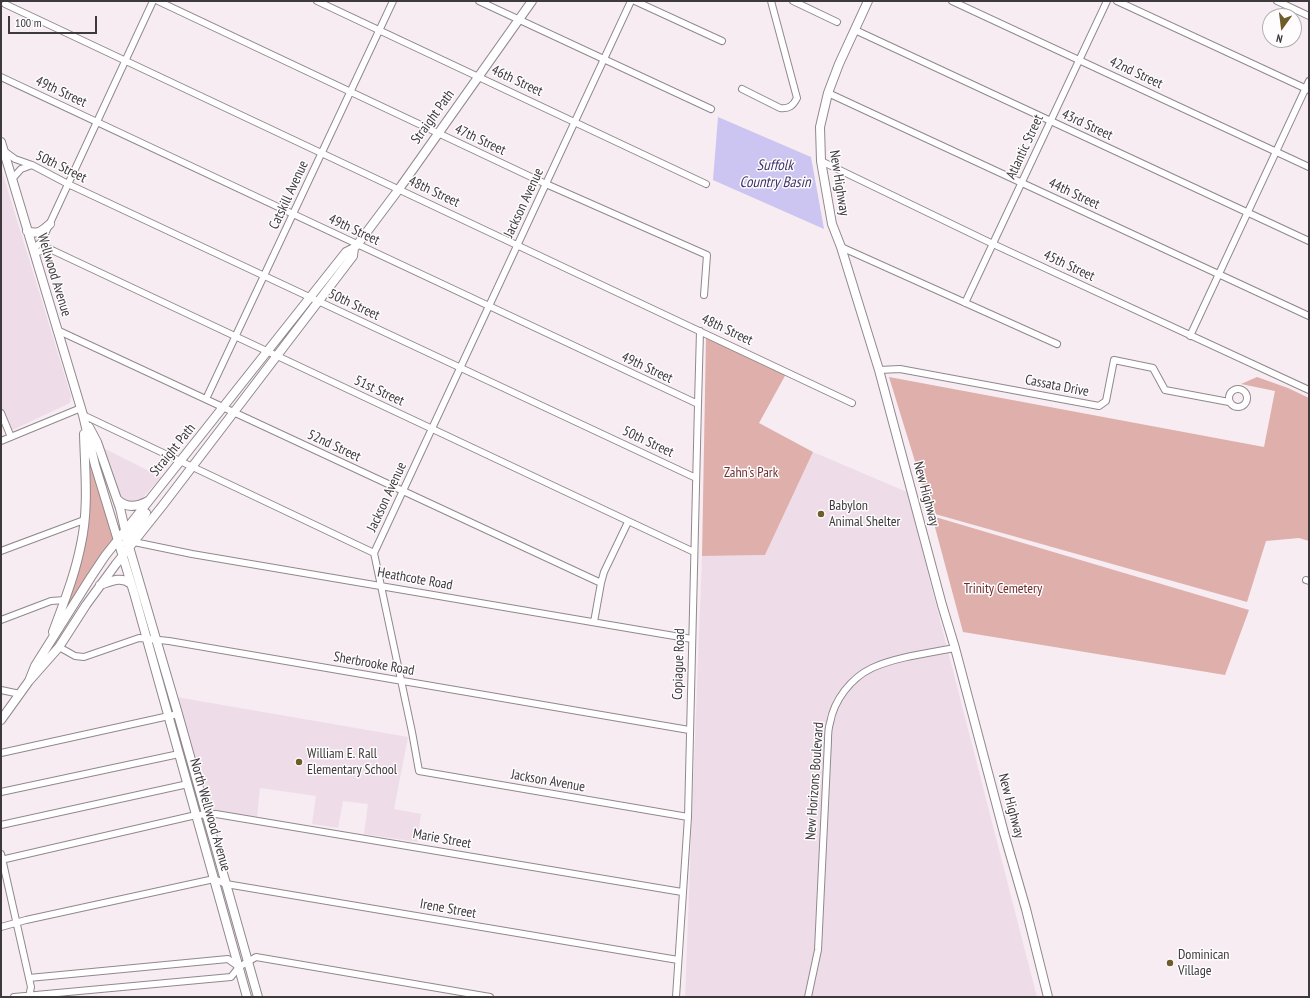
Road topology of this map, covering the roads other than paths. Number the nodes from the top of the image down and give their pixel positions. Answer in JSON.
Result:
{"nodes":[{"id":1,"x":153,"y":1,"type":"edge"},
{"id":2,"x":158,"y":1,"type":"edge"},
{"id":3,"x":317,"y":1,"type":"edge"},
{"id":4,"x":393,"y":1,"type":"edge"},
{"id":5,"x":479,"y":1,"type":"edge"},
{"id":6,"x":532,"y":1,"type":"edge"},
{"id":7,"x":631,"y":1,"type":"edge"},
{"id":8,"x":635,"y":1,"type":"edge"},
{"id":9,"x":771,"y":1,"type":"edge"},
{"id":10,"x":793,"y":1,"type":"edge"},
{"id":11,"x":868,"y":1,"type":"edge"},
{"id":12,"x":952,"y":1,"type":"edge"},
{"id":13,"x":1107,"y":1,"type":"edge"},
{"id":14,"x":1117,"y":1,"type":"edge"},
{"id":15,"x":1277,"y":1,"type":"edge"},
{"id":16,"x":5,"y":4,"type":"dead end"},
{"id":17,"x":1309,"y":16,"type":"edge"},
{"id":18,"x":519,"y":20,"type":"junction"},
{"id":19,"x":837,"y":22,"type":"dead end"},
{"id":20,"x":379,"y":30,"type":"junction"},
{"id":21,"x":855,"y":30,"type":"junction"},
{"id":22,"x":722,"y":41,"type":"dead end"},
{"id":23,"x":604,"y":59,"type":"junction"},
{"id":24,"x":125,"y":60,"type":"junction"},
{"id":25,"x":1079,"y":60,"type":"junction"},
{"id":26,"x":1,"y":77,"type":"edge"},
{"id":27,"x":479,"y":77,"type":"junction"},
{"id":28,"x":1309,"y":82,"type":"edge"},
{"id":29,"x":742,"y":89,"type":"dead end"},
{"id":30,"x":1307,"y":89,"type":"edge"},
{"id":31,"x":350,"y":92,"type":"junction"},
{"id":32,"x":828,"y":93,"type":"junction"},
{"id":33,"x":711,"y":109,"type":"dead end"},
{"id":34,"x":96,"y":122,"type":"junction"},
{"id":35,"x":575,"y":122,"type":"junction"},
{"id":36,"x":1050,"y":122,"type":"junction"},
{"id":37,"x":438,"y":133,"type":"junction"},
{"id":38,"x":1,"y":142,"type":"edge"},
{"id":39,"x":4,"y":151,"type":"junction"},
{"id":40,"x":1276,"y":152,"type":"junction"},
{"id":41,"x":322,"y":153,"type":"junction"},
{"id":42,"x":821,"y":161,"type":"junction"},
{"id":43,"x":32,"y":165,"type":"junction"},
{"id":44,"x":1309,"y":167,"type":"edge"},
{"id":45,"x":12,"y":179,"type":"junction"},
{"id":46,"x":1022,"y":183,"type":"junction"},
{"id":47,"x":68,"y":184,"type":"junction"},
{"id":48,"x":546,"y":184,"type":"junction"},
{"id":49,"x":706,"y":184,"type":"dead end"},
{"id":50,"x":398,"y":189,"type":"junction"},
{"id":51,"x":1248,"y":213,"type":"junction"},
{"id":52,"x":293,"y":214,"type":"junction"},
{"id":53,"x":50,"y":224,"type":"junction"},
{"id":54,"x":27,"y":231,"type":"junction"},
{"id":55,"x":1309,"y":241,"type":"edge"},
{"id":56,"x":993,"y":244,"type":"junction"},
{"id":57,"x":518,"y":245,"type":"junction"},
{"id":58,"x":356,"y":246,"type":"junction"},
{"id":59,"x":841,"y":247,"type":"junction"},
{"id":60,"x":33,"y":251,"type":"junction"},
{"id":61,"x":1219,"y":274,"type":"junction"},
{"id":62,"x":264,"y":276,"type":"junction"},
{"id":63,"x":704,"y":295,"type":"dead end"},
{"id":64,"x":311,"y":297,"type":"junction"},
{"id":65,"x":319,"y":301,"type":"junction"},
{"id":66,"x":965,"y":303,"type":"junction"},
{"id":67,"x":489,"y":307,"type":"junction"},
{"id":68,"x":1309,"y":316,"type":"edge"},
{"id":69,"x":57,"y":330,"type":"junction"},
{"id":70,"x":700,"y":331,"type":"junction"},
{"id":71,"x":1190,"y":336,"type":"junction"},
{"id":72,"x":236,"y":337,"type":"junction"},
{"id":73,"x":1057,"y":344,"type":"dead end"},
{"id":74,"x":268,"y":352,"type":"junction"},
{"id":75,"x":277,"y":356,"type":"junction"},
{"id":76,"x":461,"y":368,"type":"junction"},
{"id":77,"x":879,"y":370,"type":"junction"},
{"id":78,"x":1309,"y":390,"type":"edge"},
{"id":79,"x":206,"y":400,"type":"junction"},
{"id":80,"x":1229,"y":402,"type":"dead end"},
{"id":81,"x":852,"y":403,"type":"dead end"},
{"id":82,"x":698,"y":404,"type":"junction"},
{"id":83,"x":224,"y":407,"type":"junction"},
{"id":84,"x":1,"y":412,"type":"edge"},
{"id":85,"x":82,"y":412,"type":"junction"},
{"id":86,"x":234,"y":412,"type":"junction"},
{"id":87,"x":432,"y":429,"type":"junction"},
{"id":88,"x":11,"y":437,"type":"junction"},
{"id":89,"x":1,"y":441,"type":"edge"},
{"id":90,"x":180,"y":461,"type":"junction"},
{"id":91,"x":192,"y":467,"type":"junction"},
{"id":92,"x":696,"y":478,"type":"junction"},
{"id":93,"x":161,"y":486,"type":"junction"},
{"id":94,"x":403,"y":491,"type":"junction"},
{"id":95,"x":117,"y":498,"type":"junction"},
{"id":96,"x":150,"y":499,"type":"junction"},
{"id":97,"x":84,"y":520,"type":"junction"},
{"id":98,"x":628,"y":522,"type":"junction"},
{"id":99,"x":125,"y":531,"type":"junction"},
{"id":100,"x":118,"y":541,"type":"junction"},
{"id":101,"x":130,"y":543,"type":"junction"},
{"id":102,"x":1,"y":551,"type":"edge"},
{"id":103,"x":694,"y":552,"type":"junction"},
{"id":104,"x":374,"y":553,"type":"junction"},
{"id":105,"x":122,"y":555,"type":"junction"},
{"id":106,"x":601,"y":583,"type":"junction"},
{"id":107,"x":131,"y":584,"type":"junction"},
{"id":108,"x":100,"y":586,"type":"junction"},
{"id":109,"x":380,"y":586,"type":"junction"},
{"id":110,"x":65,"y":600,"type":"junction"},
{"id":111,"x":1,"y":620,"type":"edge"},
{"id":112,"x":594,"y":622,"type":"junction"},
{"id":113,"x":147,"y":639,"type":"junction"},
{"id":114,"x":692,"y":639,"type":"junction"},
{"id":115,"x":156,"y":640,"type":"junction"},
{"id":116,"x":49,"y":644,"type":"junction"},
{"id":117,"x":59,"y":647,"type":"junction"},
{"id":118,"x":955,"y":648,"type":"junction"},
{"id":119,"x":400,"y":680,"type":"junction"},
{"id":120,"x":29,"y":681,"type":"junction"},
{"id":121,"x":1,"y":690,"type":"edge"},
{"id":122,"x":20,"y":694,"type":"junction"},
{"id":123,"x":178,"y":714,"type":"junction"},
{"id":124,"x":168,"y":716,"type":"junction"},
{"id":125,"x":1,"y":720,"type":"edge"},
{"id":126,"x":689,"y":730,"type":"junction"},
{"id":127,"x":1,"y":754,"type":"edge"},
{"id":128,"x":179,"y":754,"type":"junction"},
{"id":129,"x":188,"y":784,"type":"junction"},
{"id":130,"x":1,"y":792,"type":"edge"},
{"id":131,"x":207,"y":814,"type":"junction"},
{"id":132,"x":196,"y":815,"type":"junction"},
{"id":133,"x":688,"y":817,"type":"junction"},
{"id":134,"x":1,"y":825,"type":"edge"},
{"id":135,"x":1,"y":858,"type":"edge"},
{"id":136,"x":214,"y":879,"type":"junction"},
{"id":137,"x":226,"y":884,"type":"junction"},
{"id":138,"x":682,"y":892,"type":"junction"},
{"id":139,"x":17,"y":923,"type":"junction"},
{"id":140,"x":1,"y":927,"type":"edge"},
{"id":141,"x":678,"y":960,"type":"junction"},
{"id":142,"x":249,"y":962,"type":"junction"},
{"id":143,"x":240,"y":967,"type":"junction"},
{"id":144,"x":29,"y":978,"type":"junction"},
{"id":145,"x":29,"y":996,"type":"edge"},
{"id":146,"x":14,"y":997,"type":"edge"},
{"id":147,"x":247,"y":997,"type":"edge"},
{"id":148,"x":258,"y":997,"type":"edge"},
{"id":149,"x":490,"y":997,"type":"edge"},
{"id":150,"x":676,"y":997,"type":"edge"},
{"id":151,"x":808,"y":997,"type":"edge"},
{"id":152,"x":1048,"y":997,"type":"edge"}],
"edges":[{"from":1,"to":24,"type":"street"},
{"from":2,"to":31,"type":"street","name":"47th Street"},
{"from":3,"to":20,"type":"street","name":"46th Street"},
{"from":4,"to":20,"type":"street","name":"Catskill Avenue"},
{"from":5,"to":18,"type":"street"},
{"from":6,"to":18,"type":"main road","name":"Straight Path"},
{"from":7,"to":23,"type":"street","name":"Jackson Avenue"},
{"from":8,"to":22,"type":"street"},
{"from":9,"to":29,"type":"street"},
{"from":10,"to":19,"type":"street"},
{"from":11,"to":21,"type":"main road","name":"New Highway"},
{"from":12,"to":25,"type":"street","name":"42nd Street"},
{"from":13,"to":25,"type":"street","name":"Atlantic Street"},
{"from":14,"to":30,"type":"street"},
{"from":15,"to":17,"type":"street"},
{"from":16,"to":24,"type":"street","name":"48th Street"},
{"from":18,"to":23,"type":"street"},
{"from":18,"to":27,"type":"main road","name":"Straight Path"},
{"from":20,"to":27,"type":"street","name":"46th Street"},
{"from":20,"to":31,"type":"street","name":"Catskill Avenue"},
{"from":21,"to":32,"type":"main road","name":"New Highway"},
{"from":21,"to":36,"type":"street","name":"43rd Street"},
{"from":23,"to":33,"type":"street"},
{"from":23,"to":35,"type":"street","name":"Jackson Avenue"},
{"from":24,"to":34,"type":"street"},
{"from":24,"to":41,"type":"street","name":"48th Street"},
{"from":25,"to":36,"type":"street","name":"Atlantic Street"},
{"from":25,"to":40,"type":"street","name":"42nd Street"},
{"from":26,"to":34,"type":"street","name":"49th Street"},
{"from":27,"to":35,"type":"street","name":"46th Street"},
{"from":27,"to":37,"type":"main road","name":"Straight Path"},
{"from":28,"to":30,"type":"street"},
{"from":30,"to":40,"type":"street"},
{"from":31,"to":37,"type":"street","name":"47th Street"},
{"from":31,"to":41,"type":"street","name":"Catskill Avenue"},
{"from":32,"to":42,"type":"main road","name":"New Highway"},
{"from":32,"to":46,"type":"street","name":"44th Street"},
{"from":34,"to":47,"type":"street"},
{"from":34,"to":52,"type":"street","name":"49th Street"},
{"from":35,"to":48,"type":"street","name":"Jackson Avenue"},
{"from":35,"to":49,"type":"street","name":"46th Street"},
{"from":36,"to":46,"type":"street","name":"Atlantic Street"},
{"from":36,"to":51,"type":"street","name":"43rd Street"},
{"from":37,"to":48,"type":"street","name":"47th Street"},
{"from":37,"to":50,"type":"main road","name":"Straight Path"},
{"from":38,"to":39,"type":"main road","name":"Wellwood Avenue"},
{"from":39,"to":43,"type":"street","name":"50th Street"},
{"from":39,"to":45,"type":"main road","name":"Wellwood Avenue"},
{"from":40,"to":44,"type":"street","name":"42nd Street"},
{"from":40,"to":51,"type":"street"},
{"from":41,"to":50,"type":"street","name":"48th Street"},
{"from":41,"to":52,"type":"street","name":"Catskill Avenue"},
{"from":42,"to":56,"type":"street","name":"45th Street"},
{"from":42,"to":59,"type":"main road","name":"New Highway"},
{"from":43,"to":45,"type":"street"},
{"from":43,"to":47,"type":"street","name":"50th Street"},
{"from":45,"to":54,"type":"main road","name":"Wellwood Avenue"},
{"from":46,"to":56,"type":"street","name":"Atlantic Street"},
{"from":46,"to":61,"type":"street","name":"44th Street"},
{"from":47,"to":53,"type":"street"},
{"from":47,"to":62,"type":"street","name":"50th Street"},
{"from":48,"to":57,"type":"street","name":"Jackson Avenue"},
{"from":48,"to":63,"type":"street","name":"47th Street"},
{"from":50,"to":57,"type":"street","name":"48th Street"},
{"from":50,"to":58,"type":"main road","name":"Straight Path"},
{"from":51,"to":55,"type":"street","name":"43rd Street"},
{"from":51,"to":61,"type":"street"},
{"from":52,"to":58,"type":"street","name":"49th Street"},
{"from":52,"to":62,"type":"street","name":"Catskill Avenue"},
{"from":53,"to":54,"type":"main road"},
{"from":53,"to":60,"type":"street"},
{"from":54,"to":60,"type":"main road","name":"Wellwood Avenue"},
{"from":56,"to":66,"type":"street","name":"Atlantic Street"},
{"from":56,"to":71,"type":"street","name":"45th Street"},
{"from":57,"to":67,"type":"street","name":"Jackson Avenue"},
{"from":57,"to":70,"type":"street","name":"48th Street"},
{"from":58,"to":64,"type":"main road","name":"Straight Path"},
{"from":58,"to":65,"type":"main road","name":"Straight Path"},
{"from":58,"to":67,"type":"street","name":"49th Street"},
{"from":59,"to":66,"type":"street"},
{"from":59,"to":77,"type":"main road","name":"New Highway"},
{"from":60,"to":69,"type":"main road","name":"Wellwood Avenue"},
{"from":60,"to":72,"type":"street","name":"51st Street"},
{"from":61,"to":68,"type":"street","name":"44th Street"},
{"from":61,"to":71,"type":"street"},
{"from":62,"to":64,"type":"street","name":"50th Street"},
{"from":62,"to":72,"type":"street","name":"Catskill Avenue"},
{"from":64,"to":65,"type":"street","name":"50th Street"},
{"from":64,"to":74,"type":"main road","name":"Straight Path"},
{"from":65,"to":75,"type":"main road","name":"Straight Path"},
{"from":65,"to":76,"type":"street","name":"50th Street"},
{"from":66,"to":73,"type":"street"},
{"from":67,"to":76,"type":"street","name":"Jackson Avenue"},
{"from":67,"to":82,"type":"street","name":"49th Street"},
{"from":69,"to":79,"type":"street","name":"52nd Street"},
{"from":69,"to":85,"type":"main road","name":"Wellwood Avenue"},
{"from":70,"to":81,"type":"street","name":"48th Street"},
{"from":70,"to":82,"type":"street","name":"Copiague Road"},
{"from":71,"to":78,"type":"street","name":"45th Street"},
{"from":72,"to":74,"type":"street","name":"51st Street"},
{"from":72,"to":79,"type":"street","name":"Catskill Avenue"},
{"from":74,"to":75,"type":"street","name":"51st Street"},
{"from":74,"to":83,"type":"main road","name":"Straight Path"},
{"from":75,"to":86,"type":"main road","name":"Straight Path"},
{"from":75,"to":87,"type":"street","name":"51st Street"},
{"from":76,"to":87,"type":"street","name":"Jackson Avenue"},
{"from":76,"to":92,"type":"street","name":"50th Street"},
{"from":77,"to":80,"type":"street","name":"Cassata Drive"},
{"from":77,"to":118,"type":"main road","name":"New Highway"},
{"from":79,"to":83,"type":"street","name":"52nd Street"},
{"from":82,"to":92,"type":"street","name":"Copiague Road"},
{"from":83,"to":86,"type":"street","name":"52nd Street"},
{"from":83,"to":90,"type":"main road","name":"Straight Path"},
{"from":84,"to":88,"type":"street"},
{"from":85,"to":88,"type":"street"},
{"from":85,"to":90,"type":"street"},
{"from":85,"to":95,"type":"main road","name":"Wellwood Avenue"},
{"from":85,"to":97,"type":"main road"},
{"from":85,"to":100,"type":"main road","name":"Wellwood Avenue"},
{"from":86,"to":91,"type":"main road","name":"Straight Path"},
{"from":86,"to":94,"type":"street","name":"52nd Street"},
{"from":87,"to":94,"type":"street","name":"Jackson Avenue"},
{"from":87,"to":98,"type":"street","name":"51st Street"},
{"from":88,"to":89,"type":"street"},
{"from":90,"to":91,"type":"street"},
{"from":90,"to":93,"type":"main road","name":"Straight Path"},
{"from":91,"to":101,"type":"main road","name":"Straight Path"},
{"from":91,"to":104,"type":"street"},
{"from":92,"to":103,"type":"street","name":"Copiague Road"},
{"from":93,"to":96,"type":"main road","name":"Straight Path"},
{"from":93,"to":101,"type":"main road"},
{"from":94,"to":104,"type":"street","name":"Jackson Avenue"},
{"from":94,"to":106,"type":"street","name":"52nd Street"},
{"from":95,"to":96,"type":"main road"},
{"from":95,"to":99,"type":"main road","name":"Wellwood Avenue"},
{"from":96,"to":99,"type":"main road","name":"Straight Path"},
{"from":97,"to":102,"type":"street"},
{"from":97,"to":110,"type":"main road"},
{"from":98,"to":103,"type":"street","name":"51st Street"},
{"from":98,"to":106,"type":"street"},
{"from":99,"to":100,"type":"main road","name":"Straight Path"},
{"from":99,"to":101,"type":"main road","name":"Wellwood Avenue"},
{"from":100,"to":105,"type":"main road","name":"Wellwood Avenue"},
{"from":100,"to":116,"type":"main road","name":"Straight Path"},
{"from":101,"to":105,"type":"main road","name":"Straight Path"},
{"from":101,"to":109,"type":"street","name":"Heathcote Road"},
{"from":101,"to":115,"type":"main road","name":"Wellwood Avenue"},
{"from":103,"to":114,"type":"street","name":"Copiague Road"},
{"from":104,"to":109,"type":"street","name":"Jackson Avenue"},
{"from":105,"to":107,"type":"main road","name":"Wellwood Avenue"},
{"from":105,"to":108,"type":"main road","name":"Straight Path"},
{"from":106,"to":112,"type":"street"},
{"from":107,"to":108,"type":"main road"},
{"from":107,"to":113,"type":"main road","name":"Wellwood Avenue"},
{"from":108,"to":117,"type":"main road","name":"Straight Path"},
{"from":109,"to":112,"type":"street","name":"Heathcote Road"},
{"from":109,"to":119,"type":"street","name":"Jackson Avenue"},
{"from":110,"to":111,"type":"street"},
{"from":110,"to":116,"type":"main road"},
{"from":112,"to":114,"type":"street","name":"Heathcote Road"},
{"from":113,"to":115,"type":"street","name":"Sherbrooke Road"},
{"from":113,"to":117,"type":"street","name":"Sherbrooke Road"},
{"from":113,"to":124,"type":"main road","name":"North Wellwood Avenue"},
{"from":114,"to":126,"type":"street","name":"Copiague Road"},
{"from":115,"to":119,"type":"street","name":"Sherbrooke Road"},
{"from":115,"to":123,"type":"main road","name":"Wellwood Avenue"},
{"from":116,"to":120,"type":"main road","name":"Straight Path"},
{"from":117,"to":120,"type":"main road","name":"Straight Path"},
{"from":118,"to":151,"type":"street","name":"New Horizons Boulevard"},
{"from":118,"to":152,"type":"main road","name":"New Highway"},
{"from":119,"to":126,"type":"street","name":"Sherbrooke Road"},
{"from":119,"to":133,"type":"street","name":"Jackson Avenue"},
{"from":120,"to":122,"type":"main road","name":"Straight Path"},
{"from":121,"to":122,"type":"street"},
{"from":122,"to":125,"type":"main road","name":"Straight Path"},
{"from":123,"to":124,"type":"street"},
{"from":123,"to":131,"type":"main road","name":"Wellwood Avenue"},
{"from":124,"to":127,"type":"street"},
{"from":124,"to":128,"type":"main road","name":"North Wellwood Avenue"},
{"from":126,"to":133,"type":"street","name":"Copiague Road"},
{"from":128,"to":129,"type":"main road","name":"North Wellwood Avenue"},
{"from":128,"to":130,"type":"street"},
{"from":129,"to":132,"type":"main road","name":"North Wellwood Avenue"},
{"from":129,"to":134,"type":"street"},
{"from":131,"to":132,"type":"street","name":"Marie Street"},
{"from":131,"to":137,"type":"main road","name":"Wellwood Avenue"},
{"from":131,"to":138,"type":"street","name":"Marie Street"},
{"from":132,"to":135,"type":"street","name":"Marie Street"},
{"from":132,"to":136,"type":"main road","name":"North Wellwood Avenue"},
{"from":133,"to":138,"type":"street","name":"Copiague Road"},
{"from":135,"to":139,"type":"street"},
{"from":136,"to":137,"type":"street","name":"Irene Street"},
{"from":136,"to":139,"type":"street"},
{"from":136,"to":143,"type":"main road","name":"North Wellwood Avenue"},
{"from":137,"to":141,"type":"street","name":"Irene Street"},
{"from":137,"to":142,"type":"main road","name":"Wellwood Avenue"},
{"from":138,"to":141,"type":"street","name":"Copiague Road"},
{"from":139,"to":140,"type":"street"},
{"from":139,"to":144,"type":"street"},
{"from":141,"to":150,"type":"street","name":"Copiague Road"},
{"from":142,"to":143,"type":"street"},
{"from":142,"to":148,"type":"main road"},
{"from":142,"to":149,"type":"street"},
{"from":143,"to":144,"type":"street"},
{"from":143,"to":145,"type":"street"},
{"from":143,"to":147,"type":"main road","name":"North Wellwood Avenue"},
{"from":144,"to":145,"type":"street"},
{"from":145,"to":146,"type":"street"}]}
